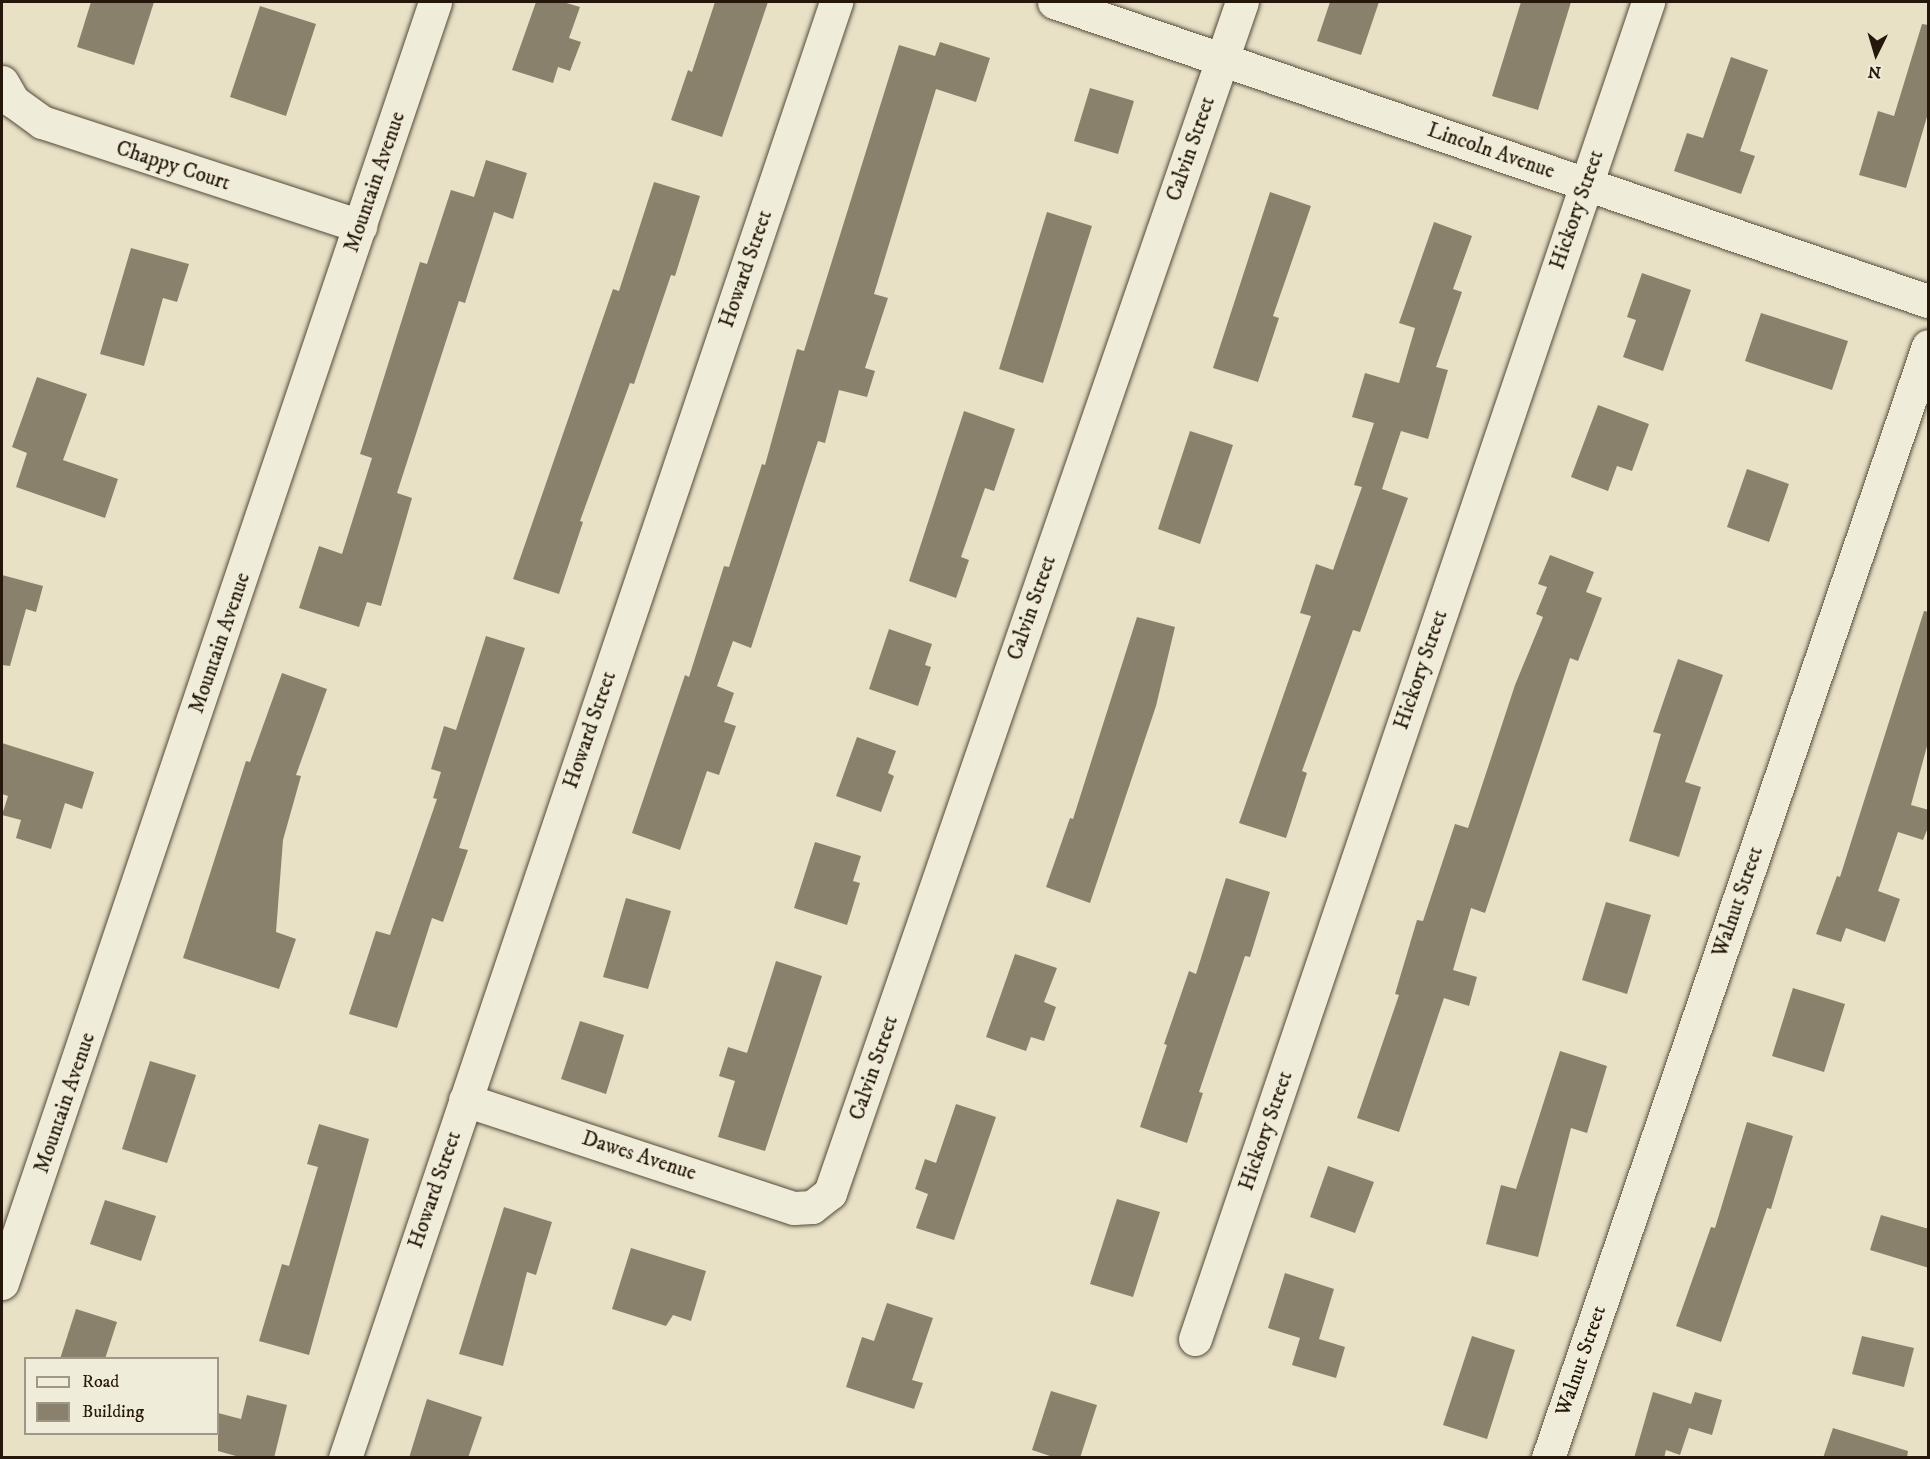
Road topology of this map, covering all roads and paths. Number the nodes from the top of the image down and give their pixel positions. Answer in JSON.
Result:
{"nodes":[{"id":1,"x":435,"y":2,"type":"edge"},
{"id":2,"x":836,"y":2,"type":"edge"},
{"id":3,"x":1054,"y":2,"type":"edge"},
{"id":4,"x":1242,"y":2,"type":"edge"},
{"id":5,"x":1648,"y":2,"type":"edge"},
{"id":6,"x":1222,"y":59,"type":"junction"},
{"id":7,"x":2,"y":82,"type":"edge"},
{"id":8,"x":1585,"y":183,"type":"junction"},
{"id":9,"x":360,"y":226,"type":"junction"},
{"id":10,"x":1929,"y":301,"type":"edge"},
{"id":11,"x":1929,"y":346,"type":"edge"},
{"id":12,"x":465,"y":1100,"type":"junction"},
{"id":13,"x":812,"y":1207,"type":"joint"},
{"id":14,"x":2,"y":1283,"type":"edge"},
{"id":15,"x":1196,"y":1339,"type":"dead end"},
{"id":16,"x":345,"y":1458,"type":"edge"},
{"id":17,"x":1548,"y":1458,"type":"edge"}],
"edges":[{"from":1,"to":9,"type":"street","name":"Mountain Avenue"},
{"from":2,"to":12,"type":"street","name":"Howard Street"},
{"from":3,"to":6,"type":"street","name":"Lincoln Avenue"},
{"from":4,"to":6,"type":"street","name":"Calvin Street"},
{"from":5,"to":8,"type":"street","name":"Hickory Street"},
{"from":6,"to":8,"type":"street","name":"Lincoln Avenue"},
{"from":6,"to":13,"type":"street","name":"Calvin Street"},
{"from":7,"to":9,"type":"street","name":"Chappy Court"},
{"from":8,"to":10,"type":"street","name":"Lincoln Avenue"},
{"from":8,"to":15,"type":"street","name":"Hickory Street"},
{"from":9,"to":14,"type":"street","name":"Mountain Avenue"},
{"from":11,"to":17,"type":"street","name":"Walnut Street"},
{"from":12,"to":13,"type":"street","name":"Dawes Avenue"},
{"from":12,"to":16,"type":"street","name":"Howard Street"}]}
